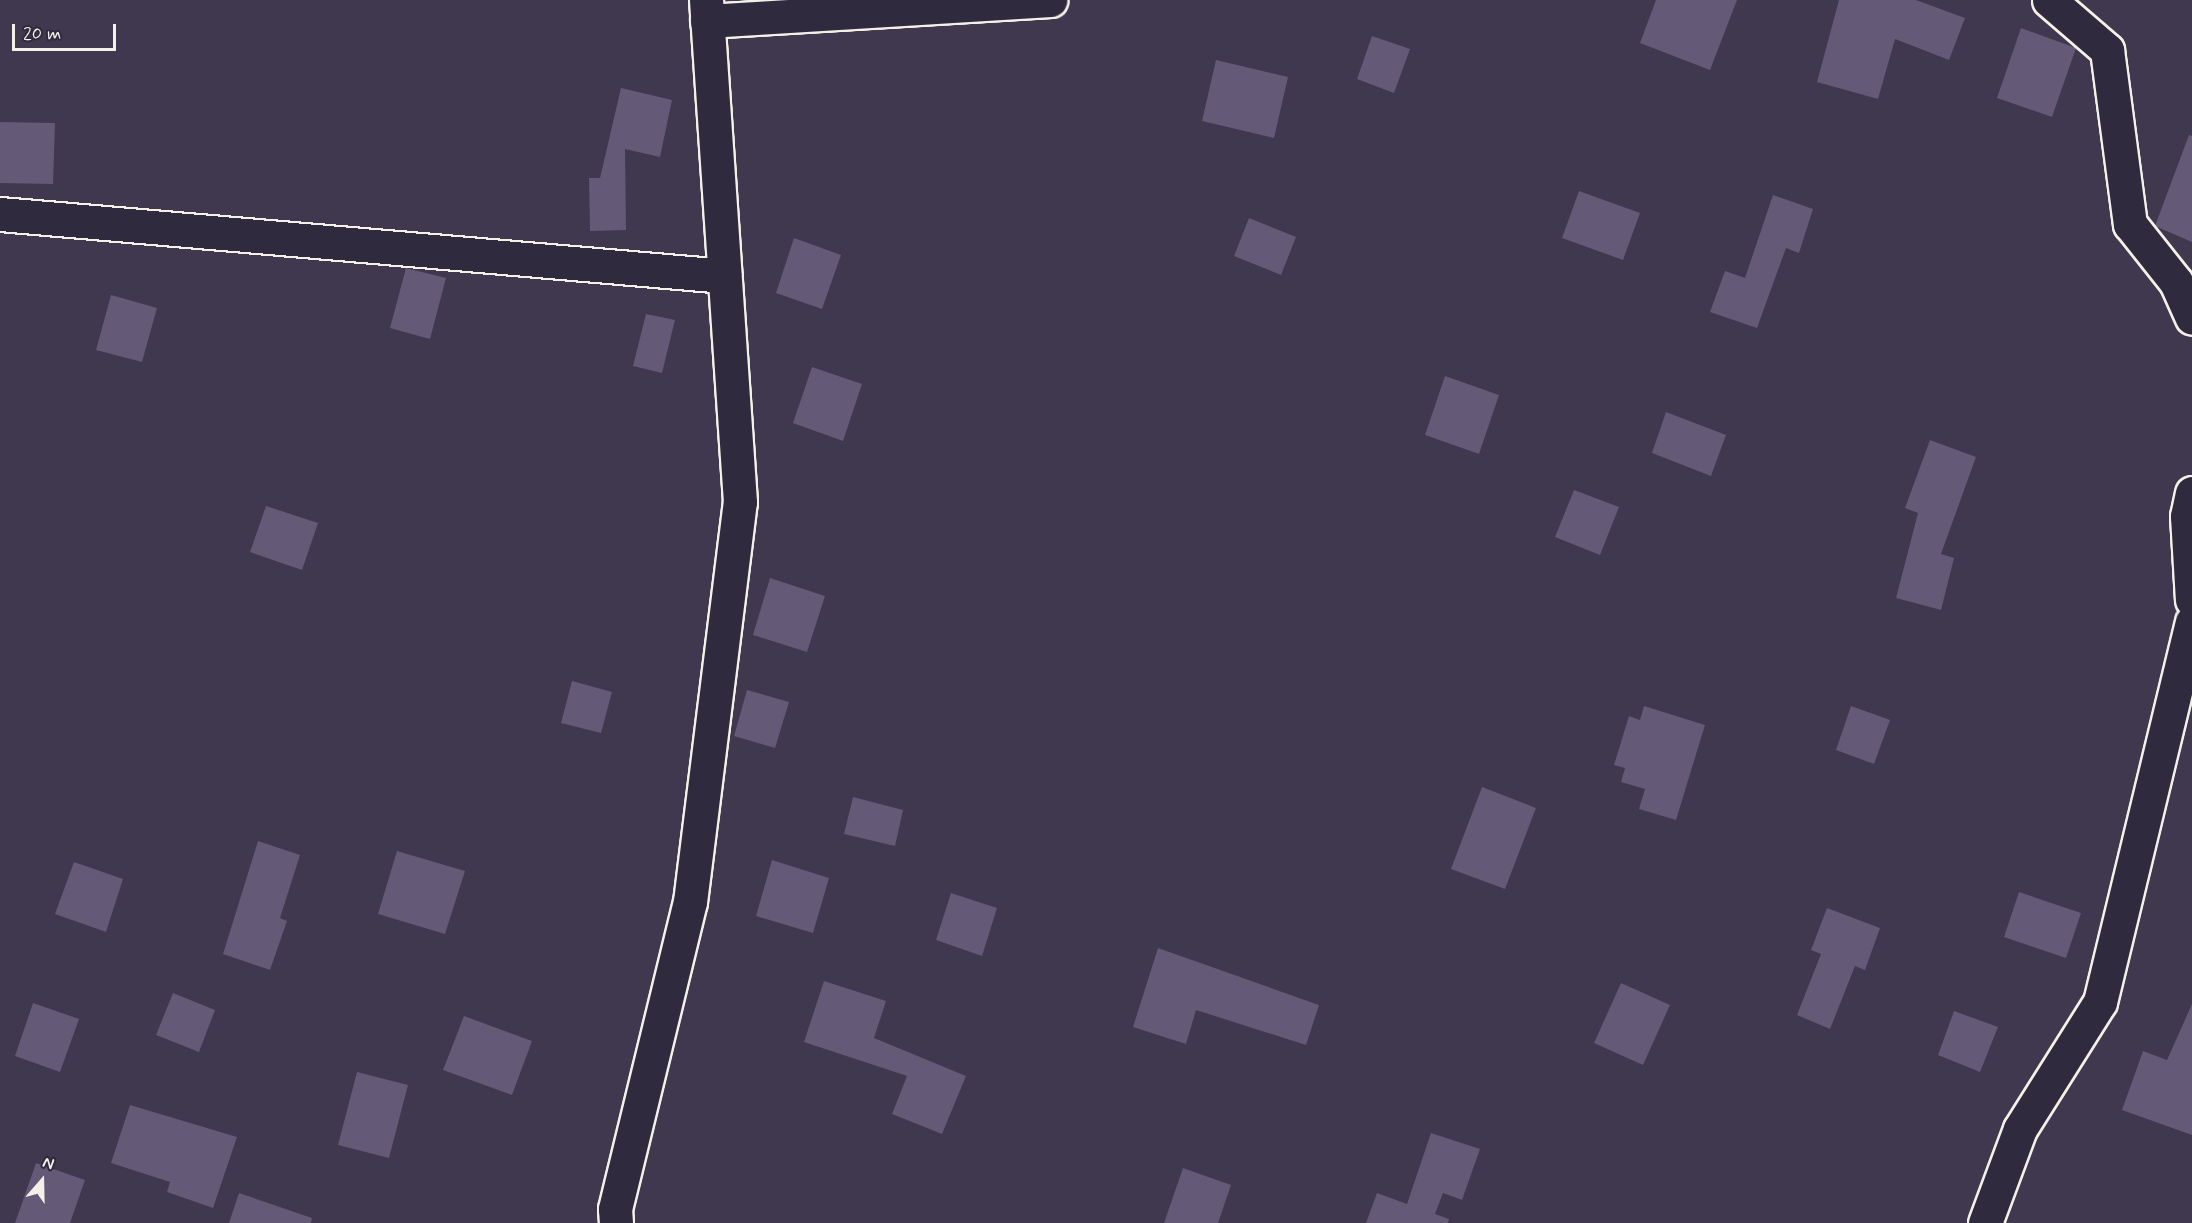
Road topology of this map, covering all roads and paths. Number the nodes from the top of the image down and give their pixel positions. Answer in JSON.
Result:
{"nodes":[{"id":1,"x":1050,"y":0,"type":"edge"},
{"id":2,"x":2049,"y":0,"type":"edge"},
{"id":3,"x":706,"y":10,"type":"edge"},
{"id":4,"x":0,"y":214,"type":"edge"},
{"id":5,"x":724,"y":276,"type":"junction"},
{"id":6,"x":2192,"y":318,"type":"edge"},
{"id":7,"x":2192,"y":493,"type":"edge"},
{"id":8,"x":2192,"y":600,"type":"edge"},
{"id":9,"x":2192,"y":622,"type":"edge"},
{"id":10,"x":616,"y":1223,"type":"edge"},
{"id":11,"x":1985,"y":1223,"type":"edge"}],
"edges":[{"from":1,"to":3,"type":"street"},
{"from":2,"to":6,"type":"street"},
{"from":3,"to":5,"type":"street"},
{"from":4,"to":5,"type":"street"},
{"from":5,"to":10,"type":"street"},
{"from":7,"to":8,"type":"street"},
{"from":9,"to":11,"type":"street"}]}
